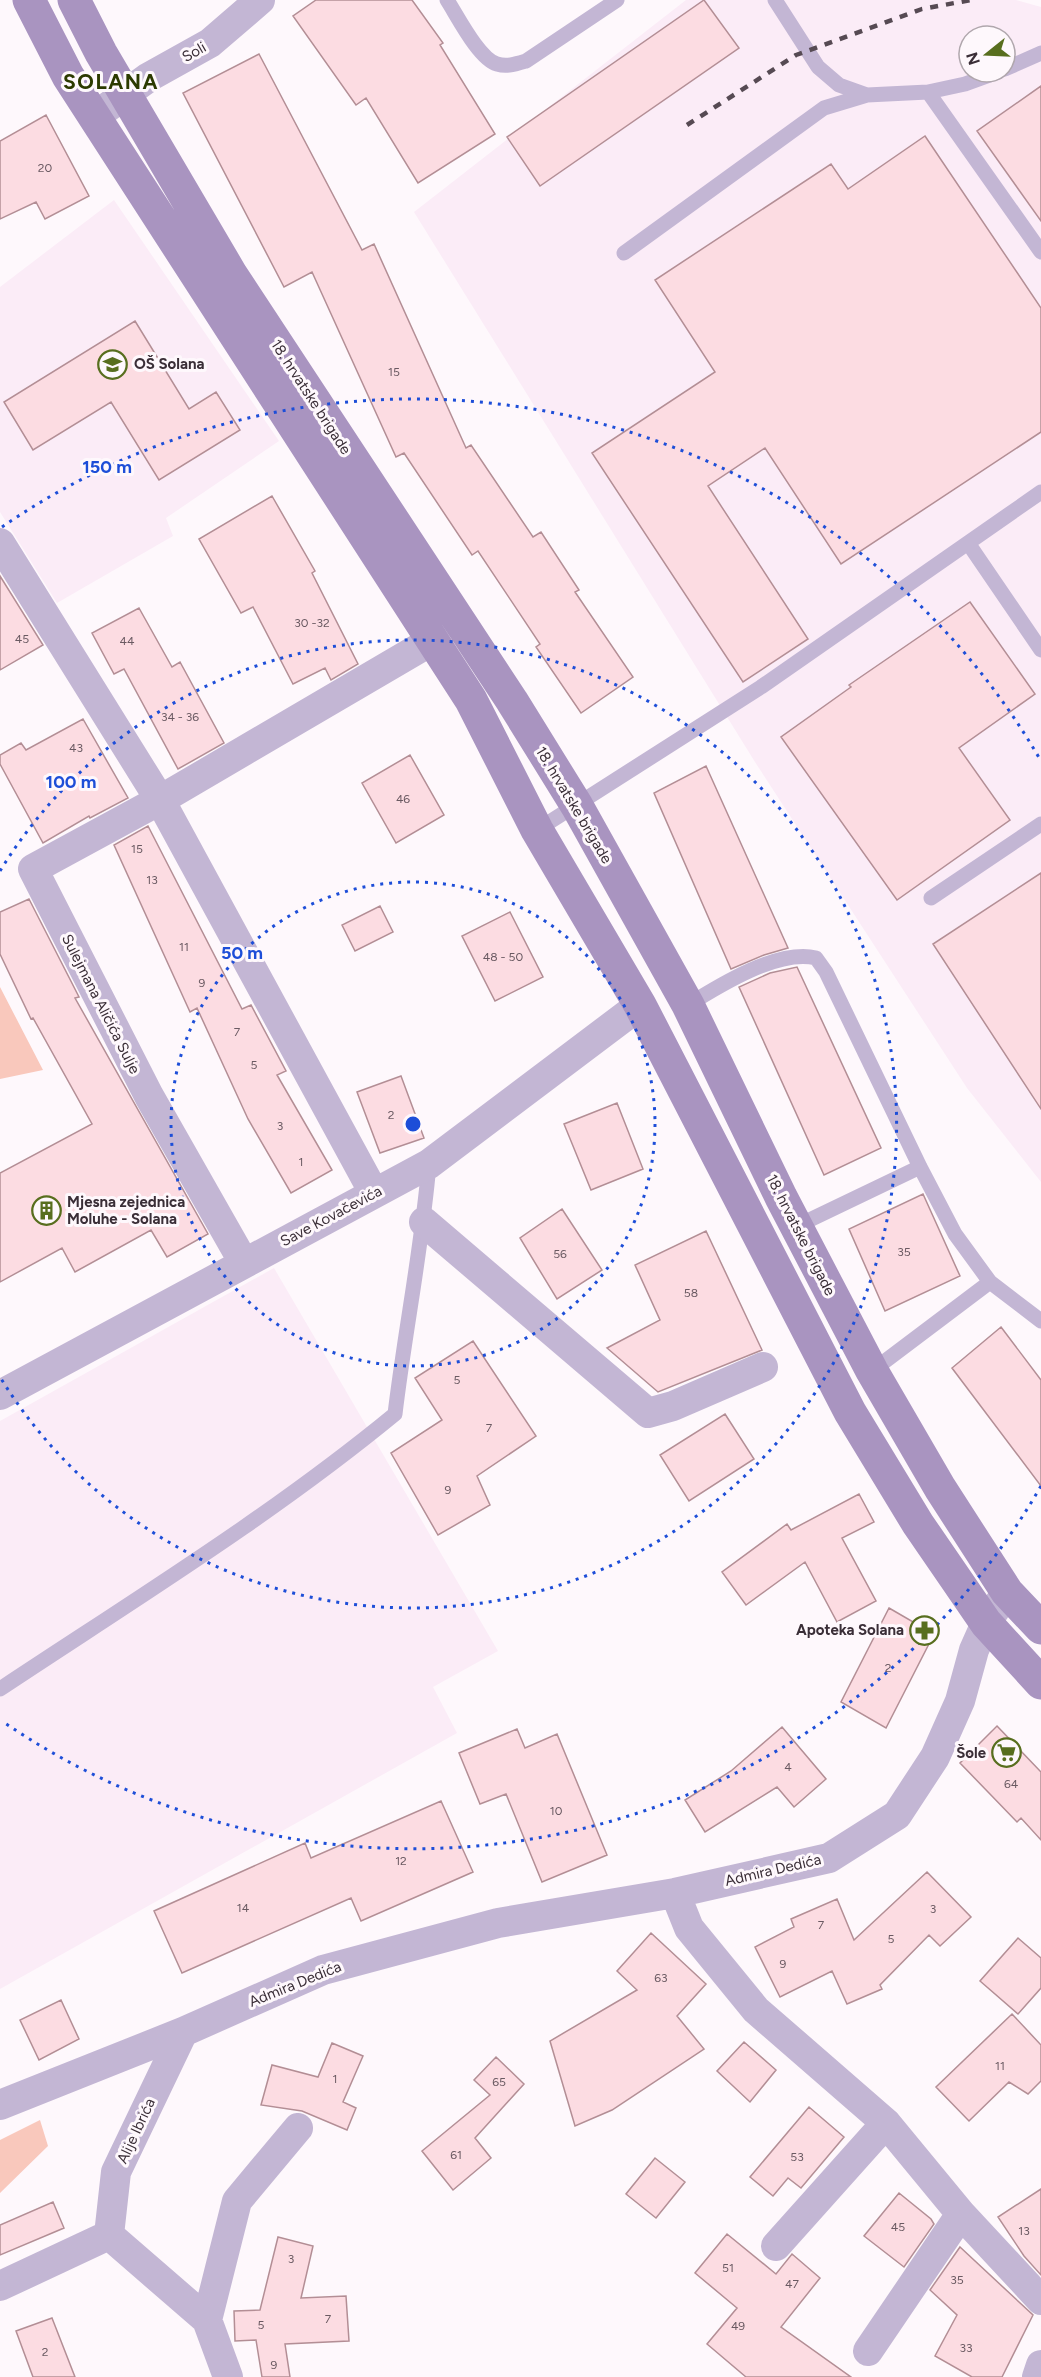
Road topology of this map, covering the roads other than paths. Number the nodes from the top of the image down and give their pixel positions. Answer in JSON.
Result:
{"nodes":[{"id":1,"x":29,"y":0,"type":"edge"},
{"id":2,"x":74,"y":0,"type":"edge"},
{"id":3,"x":260,"y":0,"type":"edge"},
{"id":4,"x":447,"y":0,"type":"edge"},
{"id":5,"x":617,"y":0,"type":"edge"},
{"id":6,"x":775,"y":0,"type":"edge"},
{"id":7,"x":1041,"y":53,"type":"edge"},
{"id":8,"x":1017,"y":64,"type":"edge"},
{"id":9,"x":965,"y":84,"type":"edge"},
{"id":10,"x":928,"y":92,"type":"junction"},
{"id":11,"x":126,"y":94,"type":"junction"},
{"id":12,"x":867,"y":94,"type":"junction"},
{"id":13,"x":94,"y":117,"type":"junction"},
{"id":14,"x":1041,"y":252,"type":"edge"},
{"id":15,"x":624,"y":253,"type":"dead end"},
{"id":16,"x":1041,"y":492,"type":"edge"},
{"id":17,"x":0,"y":543,"type":"edge"},
{"id":18,"x":968,"y":543,"type":"junction"},
{"id":19,"x":433,"y":640,"type":"junction"},
{"id":20,"x":1041,"y":650,"type":"edge"},
{"id":21,"x":160,"y":800,"type":"junction"},
{"id":22,"x":577,"y":806,"type":"junction"},
{"id":23,"x":1041,"y":824,"type":"edge"},
{"id":24,"x":537,"y":830,"type":"junction"},
{"id":25,"x":931,"y":898,"type":"dead end"},
{"id":26,"x":640,"y":1005,"type":"junction"},
{"id":27,"x":688,"y":1005,"type":"junction"},
{"id":28,"x":429,"y":1164,"type":"junction"},
{"id":29,"x":920,"y":1167,"type":"junction"},
{"id":30,"x":374,"y":1193,"type":"junction"},
{"id":31,"x":424,"y":1222,"type":"junction"},
{"id":32,"x":797,"y":1227,"type":"junction"},
{"id":33,"x":244,"y":1263,"type":"junction"},
{"id":34,"x":990,"y":1282,"type":"junction"},
{"id":35,"x":1041,"y":1321,"type":"edge"},
{"id":36,"x":763,"y":1367,"type":"dead end"},
{"id":37,"x":872,"y":1371,"type":"junction"},
{"id":38,"x":1,"y":1394,"type":"edge"},
{"id":39,"x":1007,"y":1592,"type":"junction"},
{"id":40,"x":987,"y":1623,"type":"junction"},
{"id":41,"x":1041,"y":1628,"type":"edge"},
{"id":42,"x":1041,"y":1683,"type":"edge"},
{"id":43,"x":0,"y":1689,"type":"edge"},
{"id":44,"x":675,"y":1893,"type":"junction"},
{"id":45,"x":183,"y":2032,"type":"junction"},
{"id":46,"x":0,"y":2105,"type":"edge"},
{"id":47,"x":886,"y":2123,"type":"junction"},
{"id":48,"x":298,"y":2128,"type":"dead end"},
{"id":49,"x":960,"y":2214,"type":"junction"},
{"id":50,"x":109,"y":2235,"type":"junction"},
{"id":51,"x":776,"y":2246,"type":"dead end"},
{"id":52,"x":0,"y":2286,"type":"edge"},
{"id":53,"x":1041,"y":2300,"type":"edge"},
{"id":54,"x":207,"y":2320,"type":"junction"},
{"id":55,"x":868,"y":2351,"type":"dead end"},
{"id":56,"x":1041,"y":2365,"type":"edge"},
{"id":57,"x":228,"y":2377,"type":"edge"},
{"id":58,"x":1037,"y":2377,"type":"edge"}],
"edges":[{"from":1,"to":13,"type":"main road","name":"18. hrvatske brigade"},
{"from":2,"to":11,"type":"main road","name":"18. hrvatske brigade"},
{"from":3,"to":11,"type":"street","name":"Soli"},
{"from":4,"to":5,"type":"lane"},
{"from":6,"to":12,"type":"lane"},
{"from":7,"to":8,"type":"lane"},
{"from":9,"to":10,"type":"lane"},
{"from":10,"to":12,"type":"lane"},
{"from":10,"to":14,"type":"lane"},
{"from":11,"to":13,"type":"street","name":"Soli"},
{"from":11,"to":22,"type":"main road","name":"18. hrvatske brigade"},
{"from":12,"to":15,"type":"lane"},
{"from":13,"to":19,"type":"main road","name":"18. hrvatske brigade"},
{"from":16,"to":18,"type":"lane"},
{"from":17,"to":21,"type":"street"},
{"from":18,"to":20,"type":"lane"},
{"from":18,"to":22,"type":"lane"},
{"from":19,"to":21,"type":"street"},
{"from":19,"to":24,"type":"main road","name":"18. hrvatske brigade"},
{"from":21,"to":30,"type":"street"},
{"from":21,"to":33,"type":"street","name":"Sulejmana Aličića Sulje"},
{"from":22,"to":24,"type":"lane"},
{"from":22,"to":27,"type":"main road","name":"18. hrvatske brigade"},
{"from":23,"to":25,"type":"lane"},
{"from":24,"to":26,"type":"main road","name":"18. hrvatske brigade"},
{"from":26,"to":28,"type":"street","name":"Save Kovačevića"},
{"from":26,"to":40,"type":"main road","name":"18. hrvatske brigade"},
{"from":27,"to":29,"type":"lane"},
{"from":27,"to":32,"type":"main road","name":"18. hrvatske brigade"},
{"from":28,"to":30,"type":"street","name":"Save Kovačevića"},
{"from":28,"to":31,"type":"lane"},
{"from":29,"to":32,"type":"lane"},
{"from":29,"to":34,"type":"lane"},
{"from":30,"to":33,"type":"street","name":"Save Kovačevića"},
{"from":31,"to":36,"type":"street"},
{"from":31,"to":43,"type":"lane"},
{"from":32,"to":37,"type":"main road","name":"18. hrvatske brigade"},
{"from":33,"to":38,"type":"street","name":"Save Kovačevića"},
{"from":34,"to":35,"type":"lane"},
{"from":34,"to":37,"type":"lane"},
{"from":37,"to":39,"type":"main road","name":"18. hrvatske brigade"},
{"from":39,"to":40,"type":"street","name":"Admira Dedića"},
{"from":39,"to":41,"type":"main road","name":"18. hrvatske brigade"},
{"from":40,"to":42,"type":"main road","name":"18. hrvatske brigade"},
{"from":40,"to":44,"type":"street","name":"Admira Dedića"},
{"from":44,"to":45,"type":"street","name":"Admira Dedića"},
{"from":44,"to":47,"type":"street"},
{"from":45,"to":46,"type":"street","name":"Admira Dedića"},
{"from":45,"to":50,"type":"street","name":"Alije Ibrića"},
{"from":47,"to":49,"type":"street"},
{"from":47,"to":51,"type":"street"},
{"from":48,"to":54,"type":"street"},
{"from":49,"to":53,"type":"street"},
{"from":49,"to":55,"type":"street"},
{"from":50,"to":52,"type":"street"},
{"from":50,"to":54,"type":"street"},
{"from":54,"to":57,"type":"street"},
{"from":56,"to":58,"type":"street"}]}
